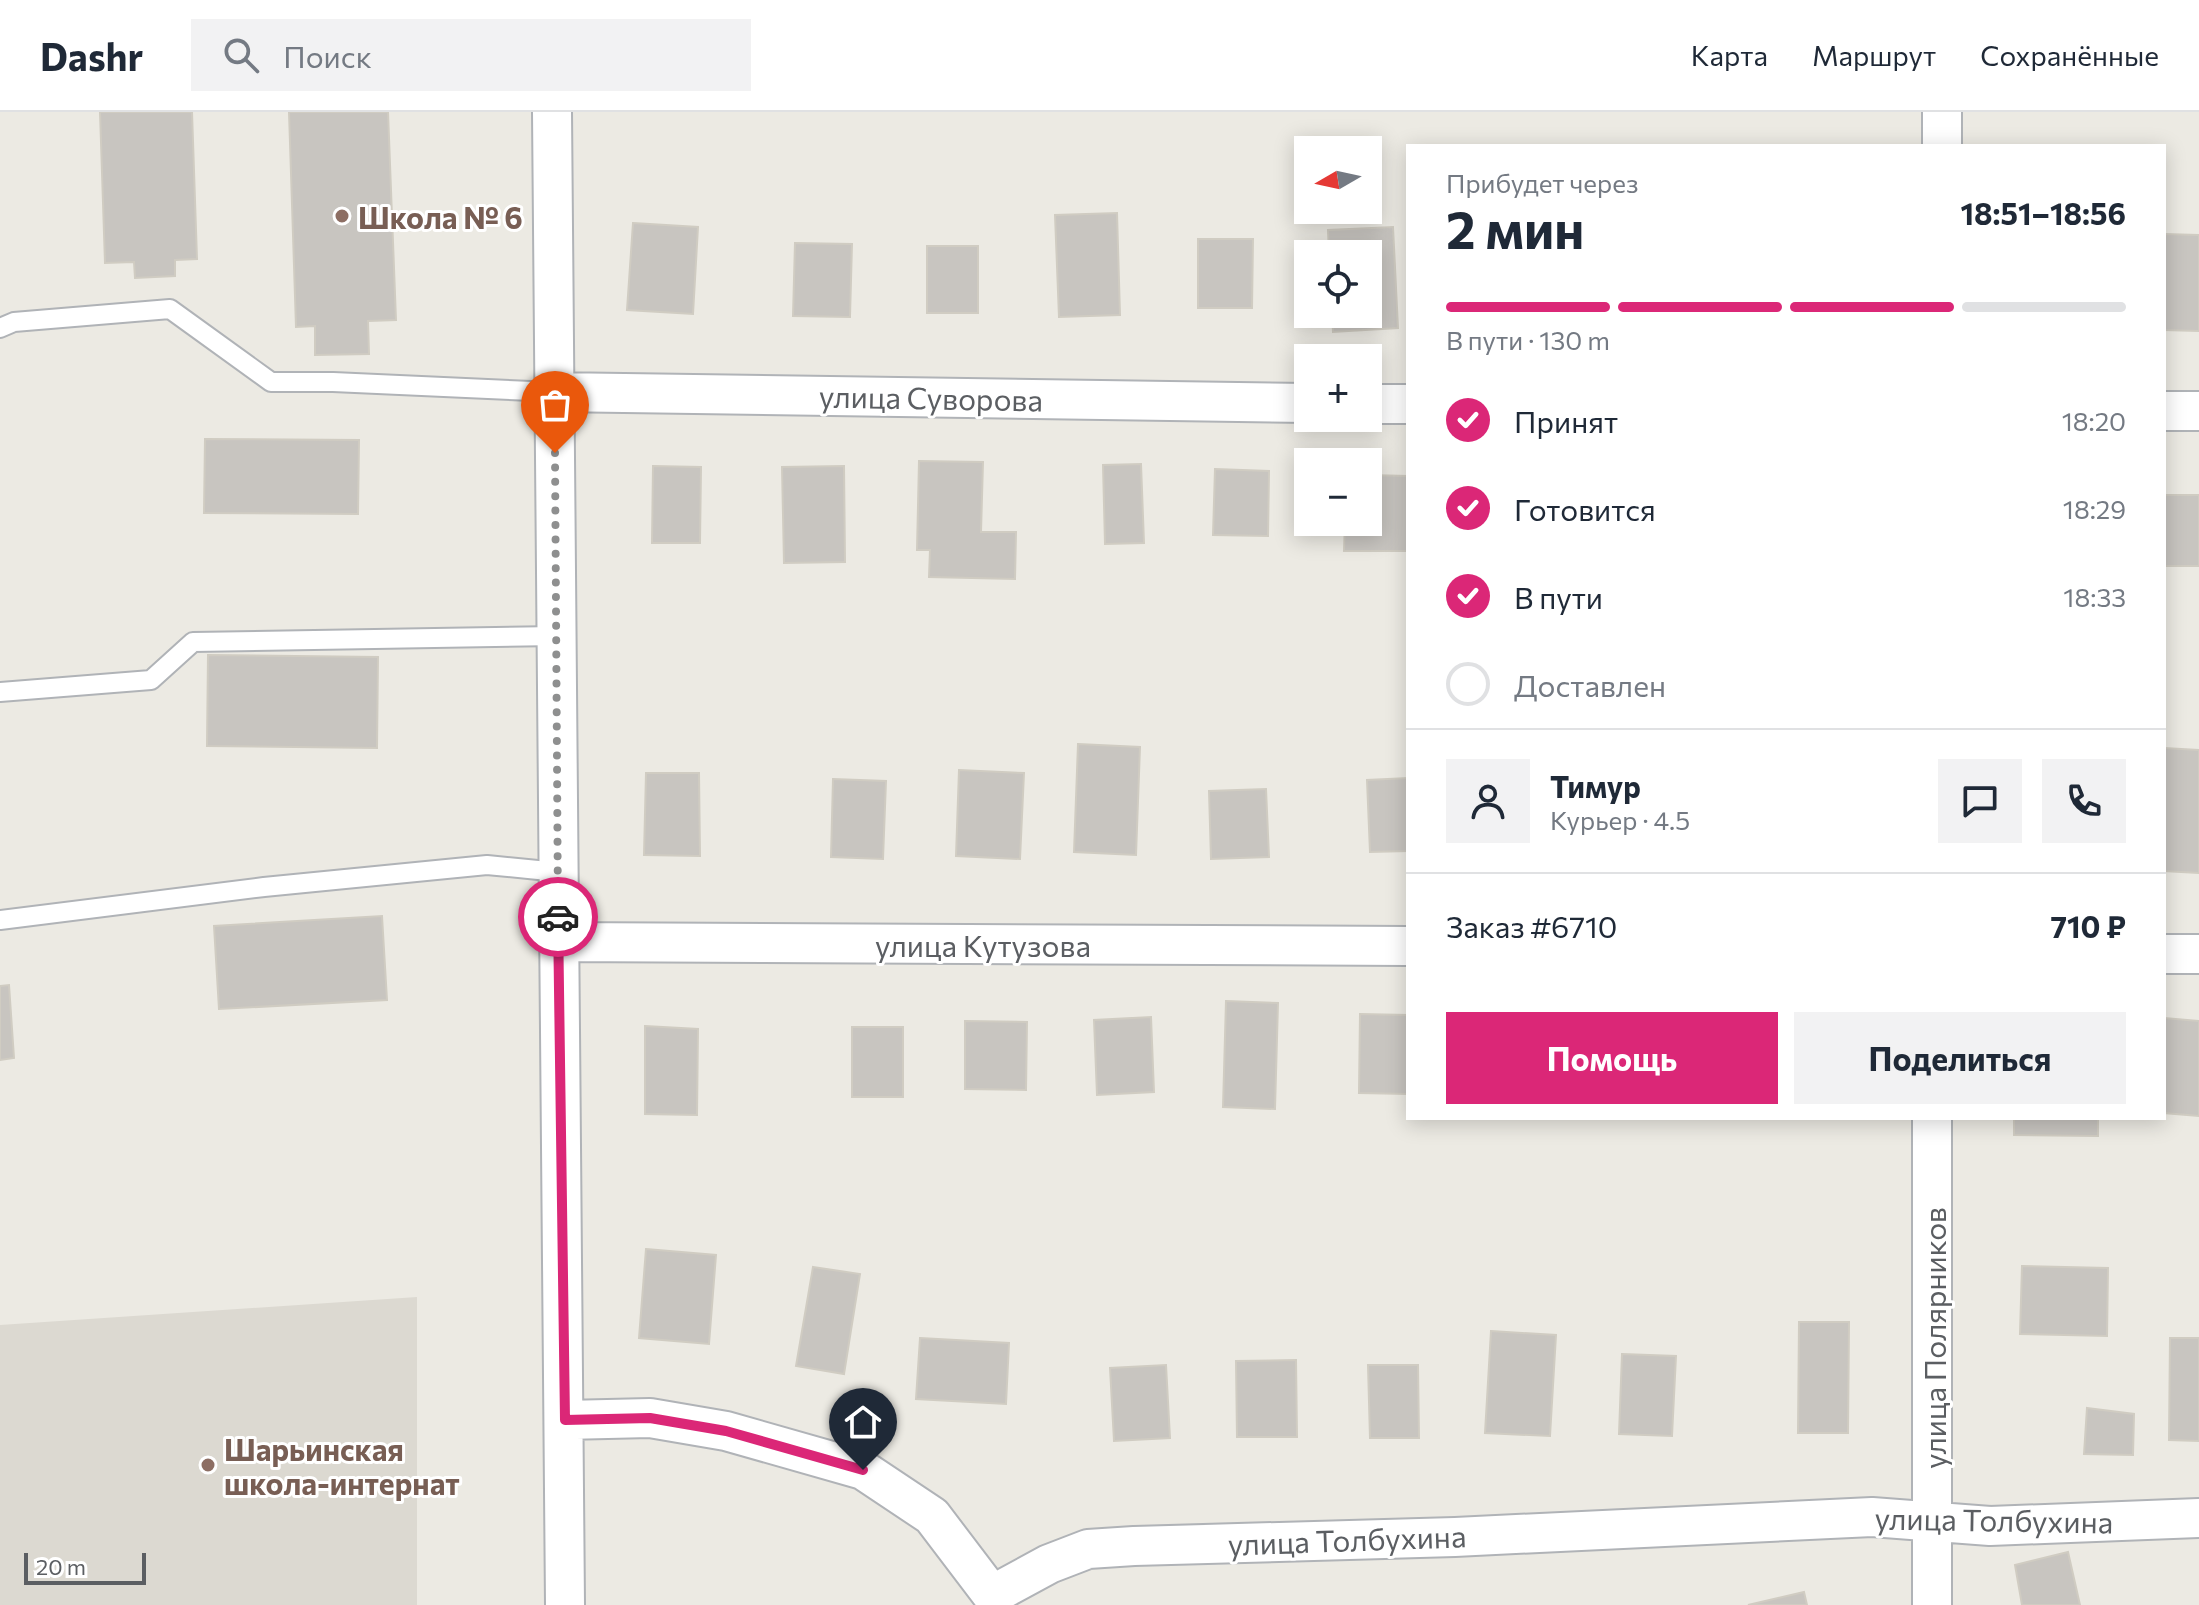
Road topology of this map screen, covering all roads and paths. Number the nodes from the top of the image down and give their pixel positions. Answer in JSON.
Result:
{"nodes":[{"id":1,"x":552,"y":112,"type":"edge"},
{"id":2,"x":1942,"y":112,"type":"edge"},
{"id":3,"x":1942,"y":144,"type":"edge"},
{"id":4,"x":0,"y":328,"type":"edge"},
{"id":5,"x":554,"y":392,"type":"junction"},
{"id":6,"x":1294,"y":403,"type":"edge"},
{"id":7,"x":1382,"y":404,"type":"edge"},
{"id":8,"x":1406,"y":404,"type":"edge"},
{"id":9,"x":2166,"y":411,"type":"edge"},
{"id":10,"x":2199,"y":411,"type":"edge"},
{"id":11,"x":557,"y":636,"type":"junction"},
{"id":12,"x":0,"y":692,"type":"edge"},
{"id":13,"x":558,"y":872,"type":"junction"},
{"id":14,"x":0,"y":920,"type":"edge"},
{"id":15,"x":558,"y":942,"type":"junction"},
{"id":16,"x":1406,"y":946,"type":"edge"},
{"id":17,"x":2166,"y":954,"type":"edge"},
{"id":18,"x":2199,"y":954,"type":"edge"},
{"id":19,"x":1932,"y":1120,"type":"edge"},
{"id":20,"x":565,"y":1420,"type":"junction"},
{"id":21,"x":2199,"y":1518,"type":"edge"},
{"id":22,"x":1933,"y":1521,"type":"junction"},
{"id":23,"x":994,"y":1600,"type":"edge"},
{"id":24,"x":565,"y":1605,"type":"edge"},
{"id":25,"x":1932,"y":1605,"type":"edge"}],
"edges":[{"from":1,"to":5,"type":"street"},
{"from":2,"to":3,"type":"street"},
{"from":4,"to":5,"type":"lane"},
{"from":5,"to":6,"type":"street","name":"улица Суворова"},
{"from":5,"to":11,"type":"street"},
{"from":7,"to":8,"type":"street"},
{"from":9,"to":10,"type":"street"},
{"from":11,"to":12,"type":"lane"},
{"from":11,"to":13,"type":"street"},
{"from":13,"to":14,"type":"lane"},
{"from":13,"to":15,"type":"street"},
{"from":15,"to":16,"type":"street","name":"улица Кутузова"},
{"from":15,"to":20,"type":"street"},
{"from":17,"to":18,"type":"street"},
{"from":19,"to":22,"type":"street","name":"улица Полярников"},
{"from":20,"to":23,"type":"street","name":"улица Толбухина"},
{"from":20,"to":24,"type":"street"},
{"from":21,"to":22,"type":"street","name":"улица Толбухина"},
{"from":22,"to":23,"type":"street","name":"улица Толбухина"},
{"from":22,"to":25,"type":"street","name":"улица Полярников"}]}
